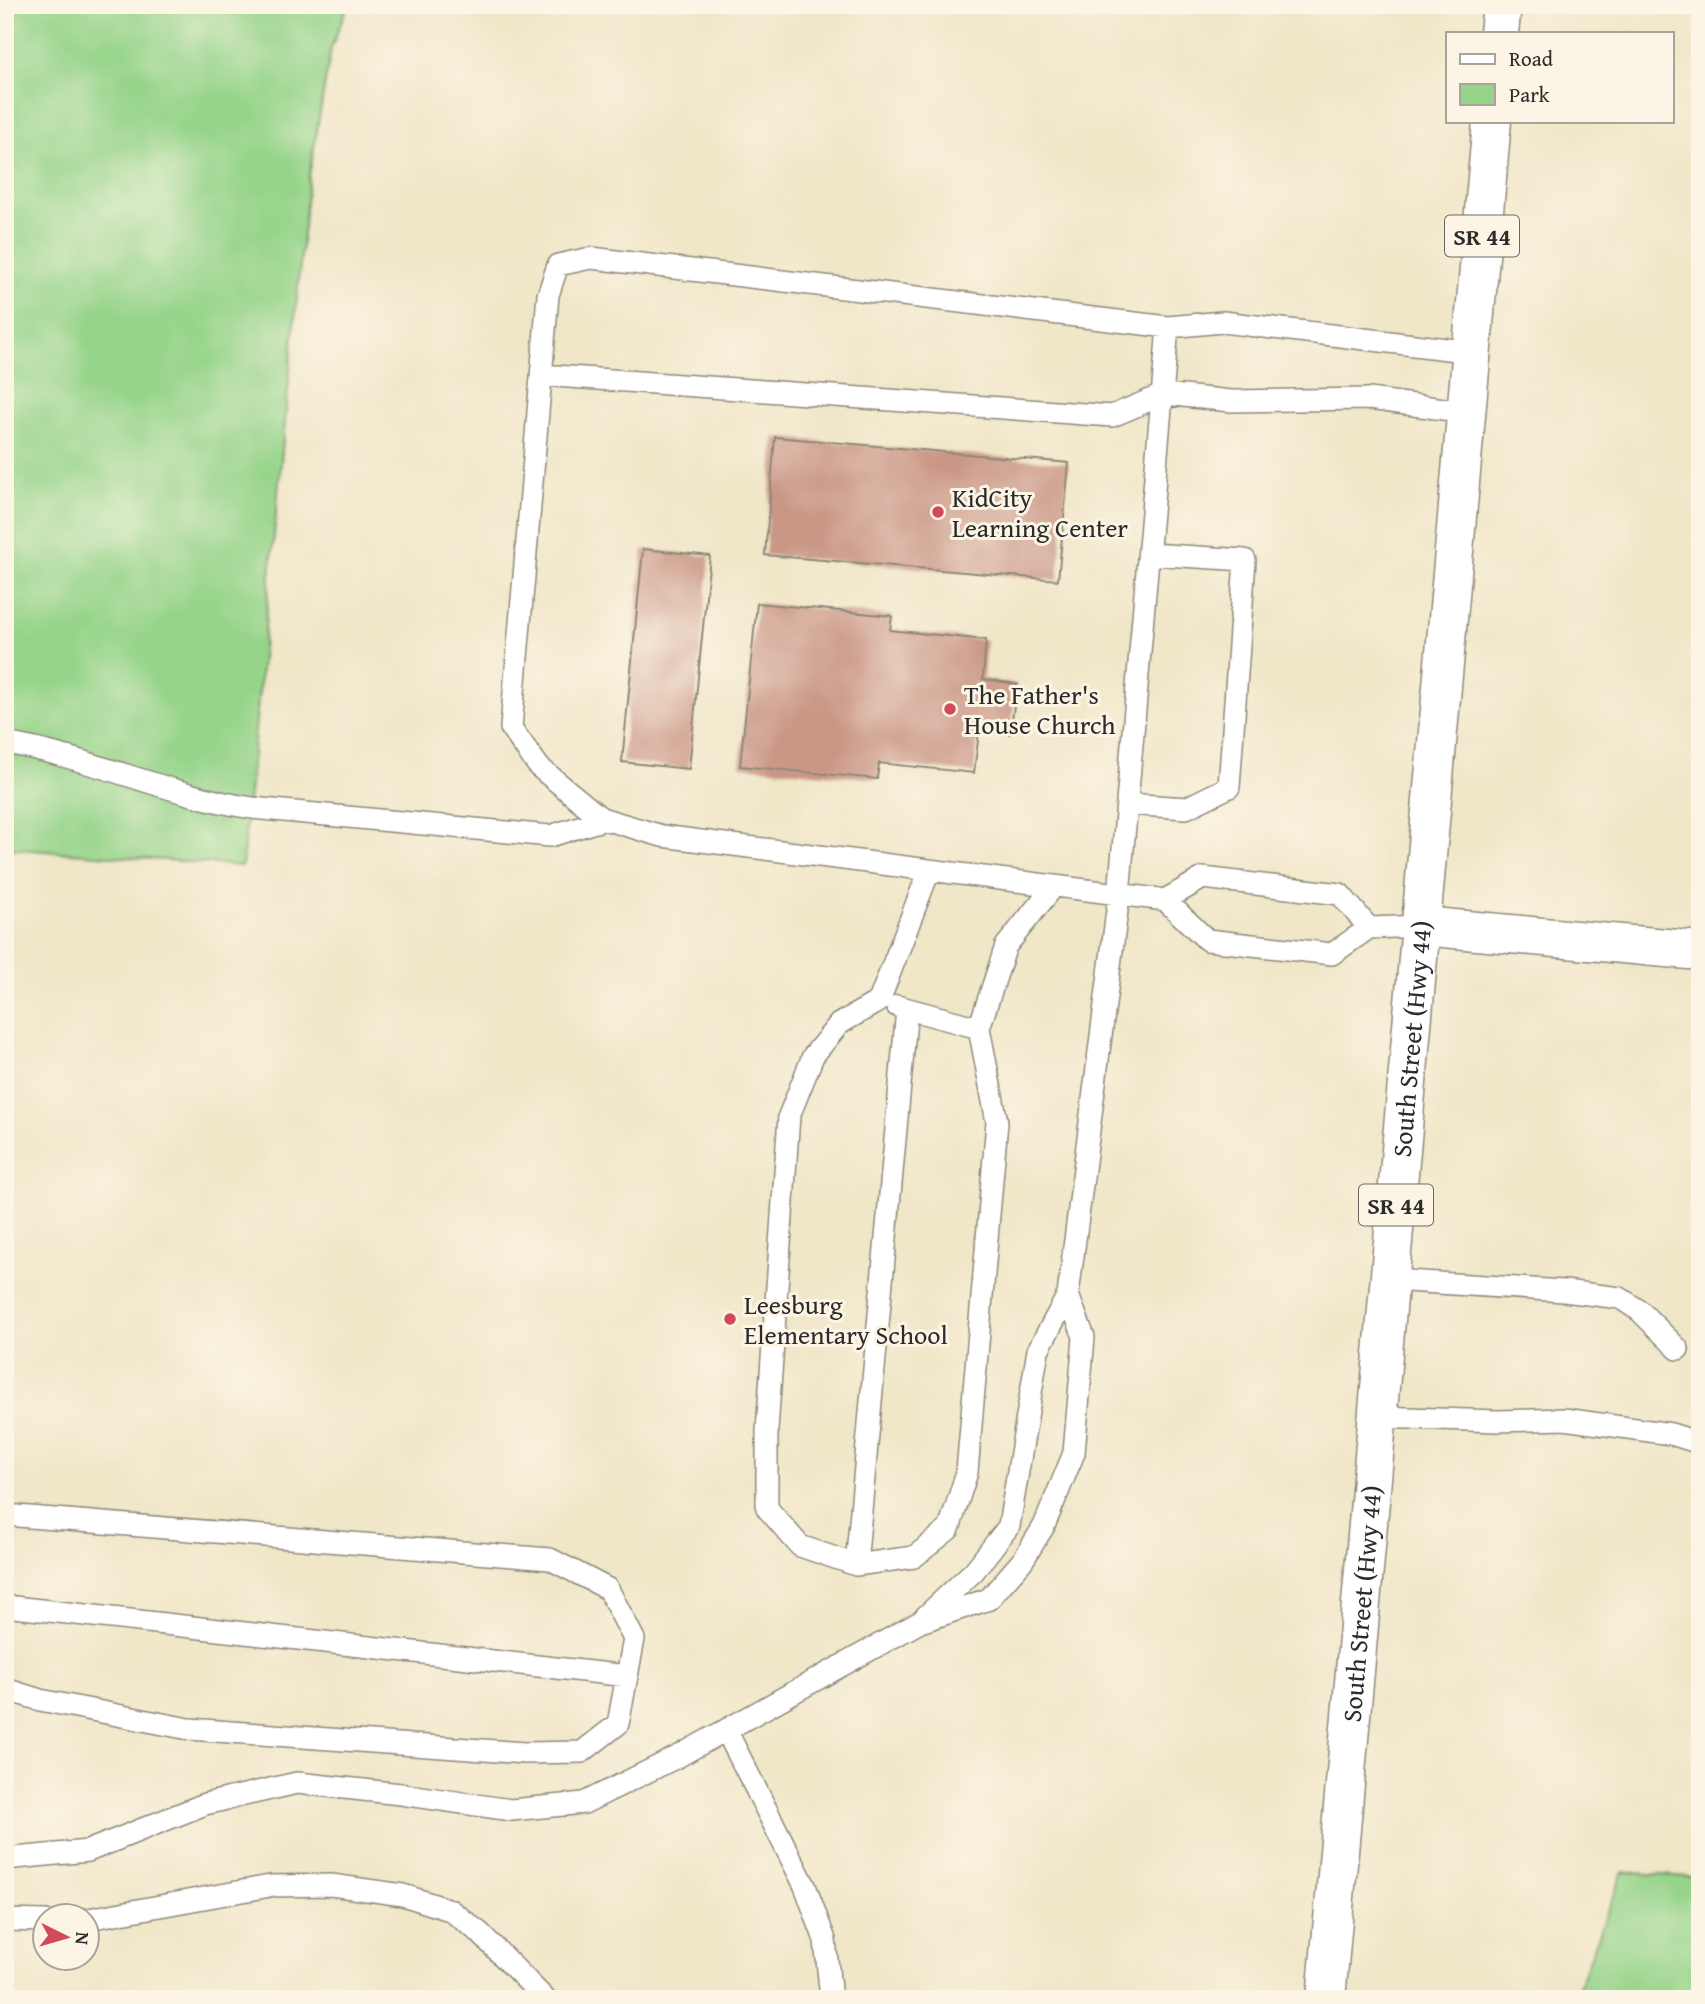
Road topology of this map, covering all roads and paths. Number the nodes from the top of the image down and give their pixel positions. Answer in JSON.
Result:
{"nodes":[{"id":1,"x":1502,"y":5,"type":"edge"},
{"id":2,"x":1499,"y":32,"type":"edge"},
{"id":3,"x":1492,"y":122,"type":"edge"},
{"id":4,"x":1168,"y":327,"type":"junction"},
{"id":5,"x":1472,"y":352,"type":"junction"},
{"id":6,"x":541,"y":375,"type":"junction"},
{"id":7,"x":1164,"y":394,"type":"junction"},
{"id":8,"x":1466,"y":412,"type":"junction"},
{"id":9,"x":1150,"y":554,"type":"junction"},
{"id":10,"x":5,"y":744,"type":"edge"},
{"id":11,"x":1127,"y":804,"type":"junction"},
{"id":12,"x":605,"y":819,"type":"junction"},
{"id":13,"x":929,"y":871,"type":"junction"},
{"id":14,"x":1052,"y":887,"type":"junction"},
{"id":15,"x":1119,"y":895,"type":"junction"},
{"id":16,"x":1165,"y":900,"type":"junction"},
{"id":17,"x":1421,"y":926,"type":"junction"},
{"id":18,"x":1369,"y":928,"type":"junction"},
{"id":19,"x":1700,"y":951,"type":"edge"},
{"id":20,"x":879,"y":1001,"type":"junction"},
{"id":21,"x":907,"y":1009,"type":"junction"},
{"id":22,"x":979,"y":1028,"type":"junction"},
{"id":23,"x":1390,"y":1280,"type":"junction"},
{"id":24,"x":1068,"y":1295,"type":"junction"},
{"id":25,"x":1678,"y":1349,"type":"dead end"},
{"id":26,"x":1378,"y":1417,"type":"junction"},
{"id":27,"x":1700,"y":1443,"type":"edge"},
{"id":28,"x":5,"y":1516,"type":"edge"},
{"id":29,"x":856,"y":1565,"type":"junction"},
{"id":30,"x":5,"y":1606,"type":"edge"},
{"id":31,"x":920,"y":1622,"type":"junction"},
{"id":32,"x":627,"y":1676,"type":"junction"},
{"id":33,"x":5,"y":1689,"type":"edge"},
{"id":34,"x":726,"y":1730,"type":"junction"},
{"id":35,"x":5,"y":1859,"type":"edge"},
{"id":36,"x":102,"y":1916,"type":"edge"},
{"id":37,"x":5,"y":1920,"type":"edge"},
{"id":38,"x":32,"y":1921,"type":"edge"},
{"id":39,"x":545,"y":1999,"type":"edge"},
{"id":40,"x":831,"y":1999,"type":"edge"},
{"id":41,"x":1326,"y":1999,"type":"edge"}],
"edges":[{"from":1,"to":2,"type":"main road"},
{"from":3,"to":5,"type":"main road","number":"SR 44"},
{"from":4,"to":5,"type":"lane"},
{"from":4,"to":6,"type":"lane"},
{"from":4,"to":7,"type":"lane"},
{"from":5,"to":8,"type":"main road","number":"SR 44"},
{"from":6,"to":7,"type":"lane"},
{"from":6,"to":12,"type":"lane"},
{"from":7,"to":8,"type":"lane"},
{"from":7,"to":9,"type":"lane"},
{"from":8,"to":17,"type":"main road","name":"South Street (Hwy 44)","number":"SR 44"},
{"from":9,"to":11,"type":"lane"},
{"from":9,"to":11,"type":"lane"},
{"from":10,"to":12,"type":"lane"},
{"from":11,"to":15,"type":"lane"},
{"from":12,"to":13,"type":"lane"},
{"from":13,"to":14,"type":"lane"},
{"from":13,"to":20,"type":"lane"},
{"from":14,"to":15,"type":"lane"},
{"from":14,"to":22,"type":"lane"},
{"from":15,"to":16,"type":"lane"},
{"from":15,"to":24,"type":"lane"},
{"from":16,"to":18,"type":"lane"},
{"from":16,"to":18,"type":"lane"},
{"from":17,"to":18,"type":"lane"},
{"from":17,"to":19,"type":"main road"},
{"from":17,"to":23,"type":"main road","name":"South Street (Hwy 44)","number":"SR 44"},
{"from":20,"to":21,"type":"lane"},
{"from":20,"to":29,"type":"lane"},
{"from":21,"to":22,"type":"lane"},
{"from":21,"to":29,"type":"lane"},
{"from":22,"to":29,"type":"lane"},
{"from":23,"to":25,"type":"lane"},
{"from":23,"to":26,"type":"main road","name":"South Street (Hwy 44)","number":"SR 44"},
{"from":24,"to":31,"type":"lane"},
{"from":24,"to":31,"type":"lane"},
{"from":26,"to":27,"type":"lane"},
{"from":26,"to":41,"type":"main road","name":"South Street (Hwy 44)","number":"SR 44"},
{"from":28,"to":32,"type":"lane"},
{"from":30,"to":32,"type":"lane"},
{"from":31,"to":34,"type":"lane"},
{"from":32,"to":33,"type":"lane"},
{"from":34,"to":35,"type":"lane"},
{"from":34,"to":40,"type":"lane"},
{"from":36,"to":39,"type":"lane"},
{"from":37,"to":38,"type":"lane"}]}
